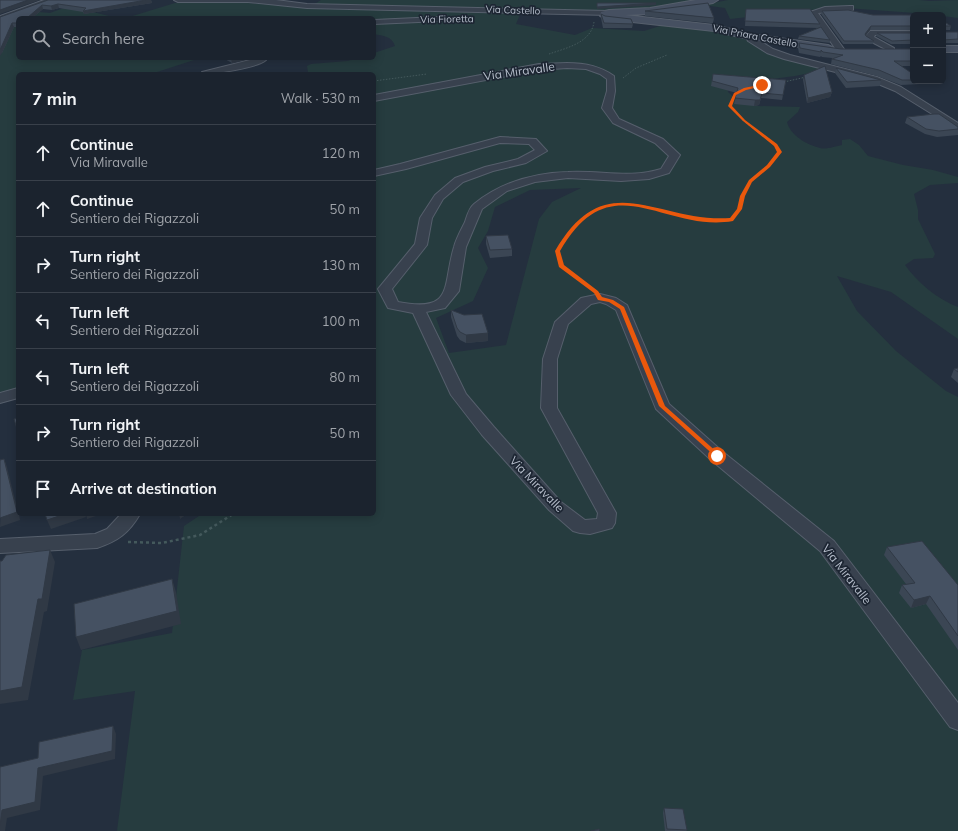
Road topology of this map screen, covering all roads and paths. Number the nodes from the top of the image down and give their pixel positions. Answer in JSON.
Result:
{"nodes":[{"id":1,"x":33,"y":0,"type":"edge"},
{"id":2,"x":51,"y":0,"type":"edge"},
{"id":3,"x":178,"y":0,"type":"edge"},
{"id":4,"x":249,"y":0,"type":"edge"},
{"id":5,"x":713,"y":0,"type":"edge"},
{"id":6,"x":25,"y":8,"type":"junction"},
{"id":7,"x":850,"y":8,"type":"dead end"},
{"id":8,"x":609,"y":13,"type":"junction"},
{"id":9,"x":449,"y":18,"type":"dead end"},
{"id":10,"x":501,"y":18,"type":"dead end"},
{"id":11,"x":0,"y":19,"type":"edge"},
{"id":12,"x":640,"y":20,"type":"junction"},
{"id":13,"x":376,"y":21,"type":"edge"},
{"id":14,"x":910,"y":33,"type":"edge"},
{"id":15,"x":752,"y":37,"type":"junction"},
{"id":16,"x":844,"y":49,"type":"joint"},
{"id":17,"x":869,"y":49,"type":"edge"},
{"id":18,"x":946,"y":49,"type":"edge"},
{"id":19,"x":958,"y":49,"type":"edge"},
{"id":20,"x":895,"y":50,"type":"joint"},
{"id":21,"x":667,"y":55,"type":"dead end"},
{"id":22,"x":262,"y":60,"type":"edge"},
{"id":23,"x":214,"y":72,"type":"edge"},
{"id":24,"x":807,"y":76,"type":"edge"},
{"id":25,"x":778,"y":84,"type":"edge"},
{"id":26,"x":611,"y":92,"type":"junction"},
{"id":27,"x":740,"y":92,"type":"edge"},
{"id":28,"x":376,"y":98,"type":"edge"},
{"id":29,"x":958,"y":127,"type":"edge"},
{"id":30,"x":376,"y":173,"type":"edge"},
{"id":31,"x":600,"y":298,"type":"junction"},
{"id":32,"x":418,"y":310,"type":"junction"},
{"id":33,"x":16,"y":394,"type":"edge"},
{"id":34,"x":0,"y":398,"type":"edge"},
{"id":35,"x":129,"y":516,"type":"edge"},
{"id":36,"x":230,"y":516,"type":"edge"},
{"id":37,"x":125,"y":542,"type":"dead end"},
{"id":38,"x":0,"y":546,"type":"edge"},
{"id":39,"x":958,"y":720,"type":"edge"}],
"edges":[{"from":1,"to":6,"type":"street"},
{"from":2,"to":6,"type":"street"},
{"from":3,"to":4,"type":"street","name":"Via Castello"},
{"from":4,"to":8,"type":"street","name":"Via Castello"},
{"from":5,"to":8,"type":"street"},
{"from":6,"to":11,"type":"street"},
{"from":7,"to":16,"type":"street"},
{"from":8,"to":12,"type":"street","name":"Via Priara Castello"},
{"from":9,"to":13,"type":"street","name":"Via Fioretta"},
{"from":10,"to":12,"type":"street"},
{"from":12,"to":15,"type":"street","name":"Via Priara Castello"},
{"from":14,"to":20,"type":"street"},
{"from":15,"to":16,"type":"street","name":"Via Priara Castello"},
{"from":15,"to":29,"type":"street"},
{"from":17,"to":20,"type":"street"},
{"from":18,"to":19,"type":"street"},
{"from":21,"to":26,"type":"path"},
{"from":22,"to":23,"type":"street"},
{"from":24,"to":25,"type":"path"},
{"from":26,"to":28,"type":"street","name":"Via Miravalle"},
{"from":26,"to":32,"type":"street","name":"Via Miravalle"},
{"from":27,"to":31,"type":"path"},
{"from":30,"to":32,"type":"street"},
{"from":31,"to":32,"type":"street","name":"Via Miravalle"},
{"from":31,"to":39,"type":"street","name":"Via Miravalle"},
{"from":33,"to":34,"type":"street"},
{"from":35,"to":38,"type":"street"},
{"from":36,"to":37,"type":"path"}]}
